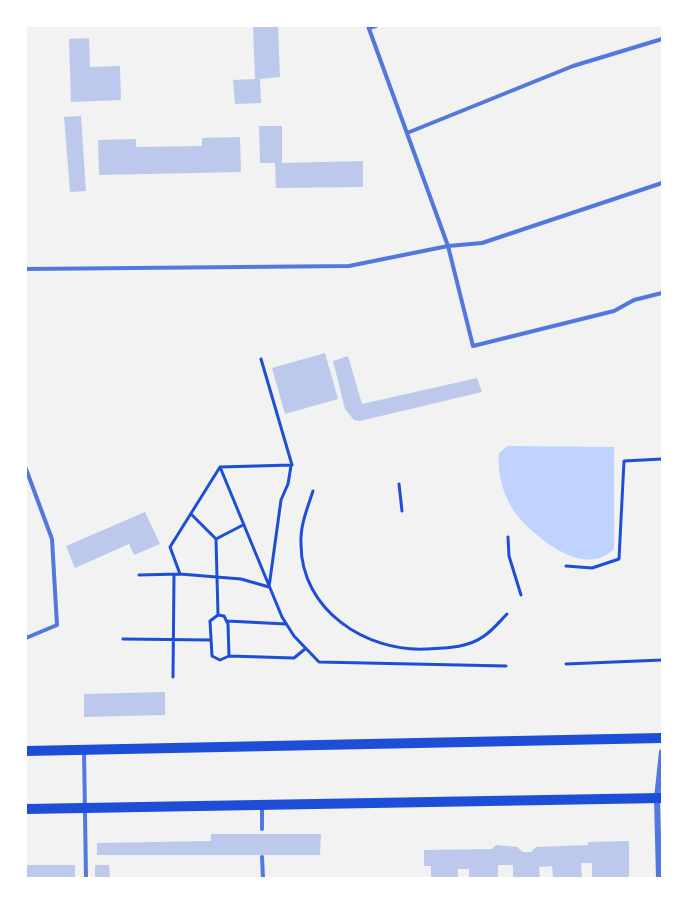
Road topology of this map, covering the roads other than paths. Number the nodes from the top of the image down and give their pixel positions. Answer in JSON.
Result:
{"nodes":[{"id":1,"x":376,"y":26,"type":"edge"},
{"id":2,"x":369,"y":27,"type":"edge"},
{"id":3,"x":663,"y":39,"type":"edge"},
{"id":4,"x":407,"y":133,"type":"junction"},
{"id":5,"x":663,"y":183,"type":"edge"},
{"id":6,"x":448,"y":246,"type":"junction"},
{"id":7,"x":26,"y":269,"type":"edge"},
{"id":8,"x":663,"y":293,"type":"edge"},
{"id":9,"x":26,"y":470,"type":"edge"},
{"id":10,"x":26,"y":638,"type":"edge"},
{"id":11,"x":663,"y":738,"type":"edge"},
{"id":12,"x":84,"y":749,"type":"junction"},
{"id":13,"x":26,"y":751,"type":"edge"},
{"id":14,"x":663,"y":752,"type":"edge"},
{"id":15,"x":660,"y":798,"type":"edge"},
{"id":16,"x":262,"y":805,"type":"junction"},
{"id":17,"x":85,"y":808,"type":"junction"},
{"id":18,"x":26,"y":810,"type":"edge"},
{"id":19,"x":262,"y":829,"type":"dead end"},
{"id":20,"x":262,"y":857,"type":"dead end"},
{"id":21,"x":86,"y":879,"type":"edge"},
{"id":22,"x":263,"y":879,"type":"edge"},
{"id":23,"x":659,"y":879,"type":"edge"}],
"edges":[{"from":1,"to":2,"type":"lane"},
{"from":2,"to":4,"type":"lane"},
{"from":3,"to":4,"type":"lane"},
{"from":4,"to":6,"type":"lane"},
{"from":5,"to":6,"type":"lane"},
{"from":6,"to":7,"type":"lane"},
{"from":6,"to":8,"type":"lane"},
{"from":9,"to":10,"type":"lane"},
{"from":11,"to":12,"type":"main road"},
{"from":12,"to":13,"type":"main road"},
{"from":12,"to":17,"type":"lane"},
{"from":14,"to":15,"type":"street"},
{"from":15,"to":16,"type":"main road"},
{"from":15,"to":23,"type":"street"},
{"from":16,"to":17,"type":"main road"},
{"from":16,"to":19,"type":"lane"},
{"from":17,"to":18,"type":"main road"},
{"from":17,"to":21,"type":"lane"},
{"from":20,"to":22,"type":"lane"}]}
